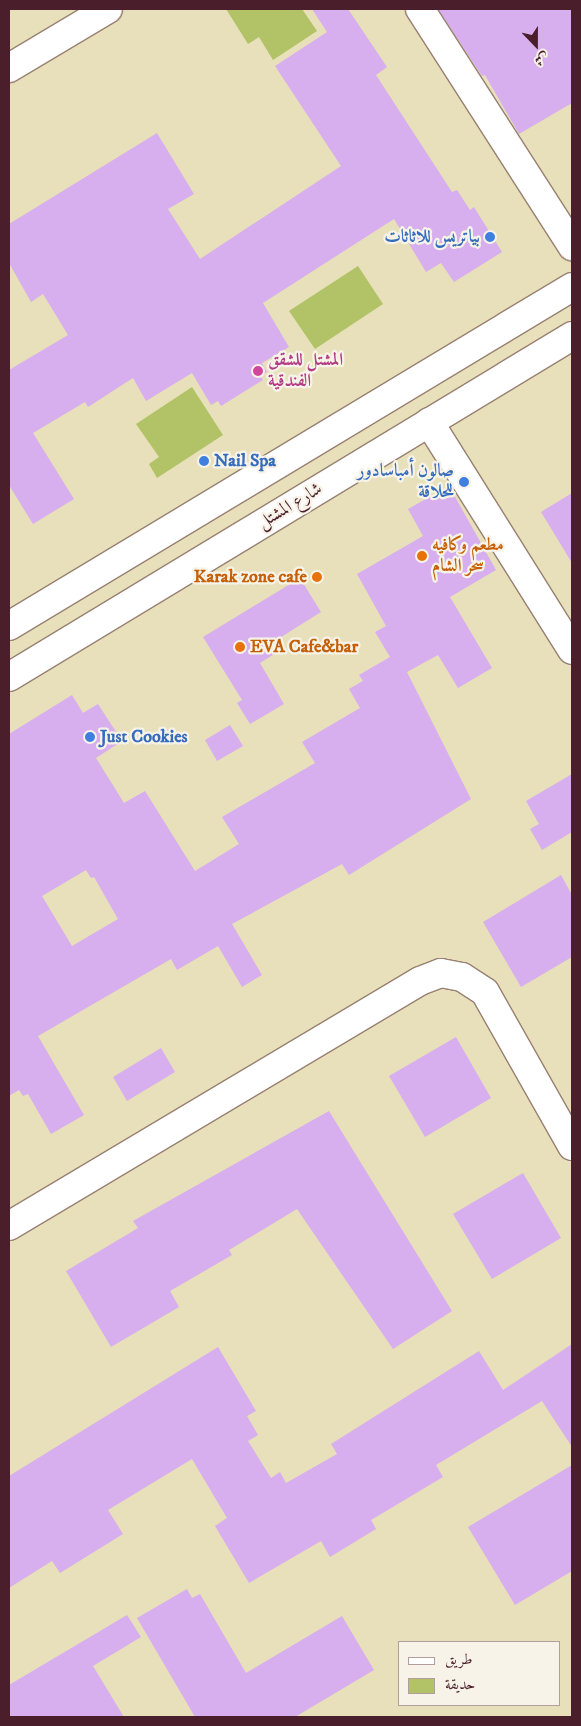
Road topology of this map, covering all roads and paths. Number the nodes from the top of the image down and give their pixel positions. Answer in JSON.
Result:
{"nodes":[{"id":1,"x":108,"y":9,"type":"edge"},
{"id":2,"x":420,"y":9,"type":"edge"},
{"id":3,"x":9,"y":68,"type":"edge"},
{"id":4,"x":572,"y":246,"type":"edge"},
{"id":5,"x":572,"y":287,"type":"edge"},
{"id":6,"x":572,"y":336,"type":"edge"},
{"id":7,"x":430,"y":422,"type":"junction"},
{"id":8,"x":9,"y":626,"type":"edge"},
{"id":9,"x":572,"y":650,"type":"edge"},
{"id":10,"x":9,"y":677,"type":"edge"},
{"id":11,"x":572,"y":1146,"type":"edge"},
{"id":12,"x":9,"y":1226,"type":"edge"}],
"edges":[{"from":1,"to":3,"type":"street"},
{"from":2,"to":4,"type":"street"},
{"from":5,"to":8,"type":"street"},
{"from":6,"to":7,"type":"street","name":"شارع المشتل"},
{"from":7,"to":9,"type":"street"},
{"from":7,"to":10,"type":"street","name":"شارع المشتل"},
{"from":11,"to":12,"type":"street"}]}
